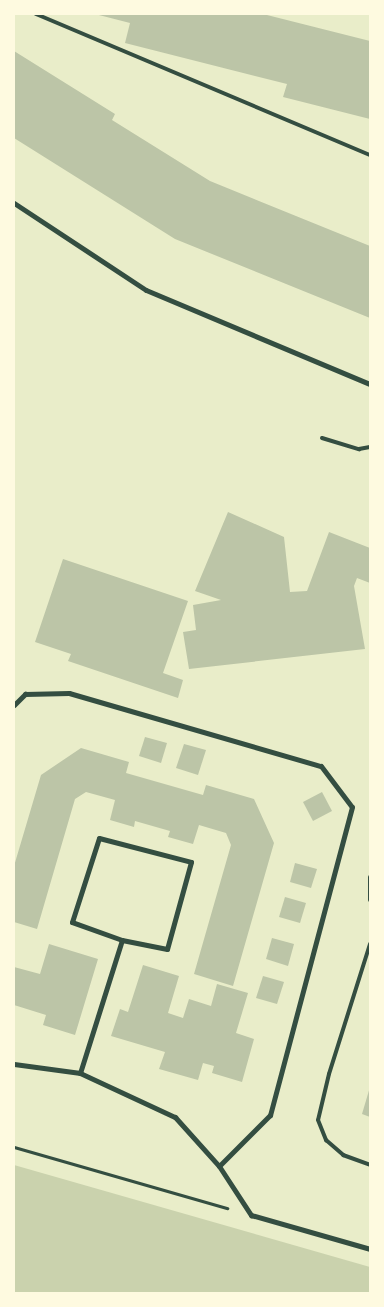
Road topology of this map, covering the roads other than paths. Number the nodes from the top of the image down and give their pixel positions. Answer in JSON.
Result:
{"nodes":[{"id":1,"x":36,"y":14,"type":"edge"},
{"id":2,"x":370,"y":155,"type":"edge"},
{"id":3,"x":14,"y":203,"type":"edge"},
{"id":4,"x":370,"y":384,"type":"edge"},
{"id":5,"x":322,"y":438,"type":"dead end"},
{"id":6,"x":370,"y":447,"type":"edge"},
{"id":7,"x":14,"y":705,"type":"edge"},
{"id":8,"x":370,"y":878,"type":"edge"},
{"id":9,"x":370,"y":900,"type":"edge"},
{"id":10,"x":122,"y":940,"type":"junction"},
{"id":11,"x":370,"y":944,"type":"edge"},
{"id":12,"x":14,"y":1064,"type":"edge"},
{"id":13,"x":80,"y":1073,"type":"junction"},
{"id":14,"x":370,"y":1165,"type":"edge"},
{"id":15,"x":219,"y":1166,"type":"junction"},
{"id":16,"x":370,"y":1249,"type":"edge"}],
"edges":[{"from":1,"to":2,"type":"lane"},
{"from":3,"to":4,"type":"street"},
{"from":5,"to":6,"type":"lane"},
{"from":7,"to":15,"type":"street"},
{"from":8,"to":9,"type":"lane"},
{"from":10,"to":10,"type":"street"},
{"from":10,"to":13,"type":"street"},
{"from":11,"to":14,"type":"lane"},
{"from":12,"to":13,"type":"street"},
{"from":13,"to":15,"type":"street"},
{"from":15,"to":16,"type":"street"}]}
